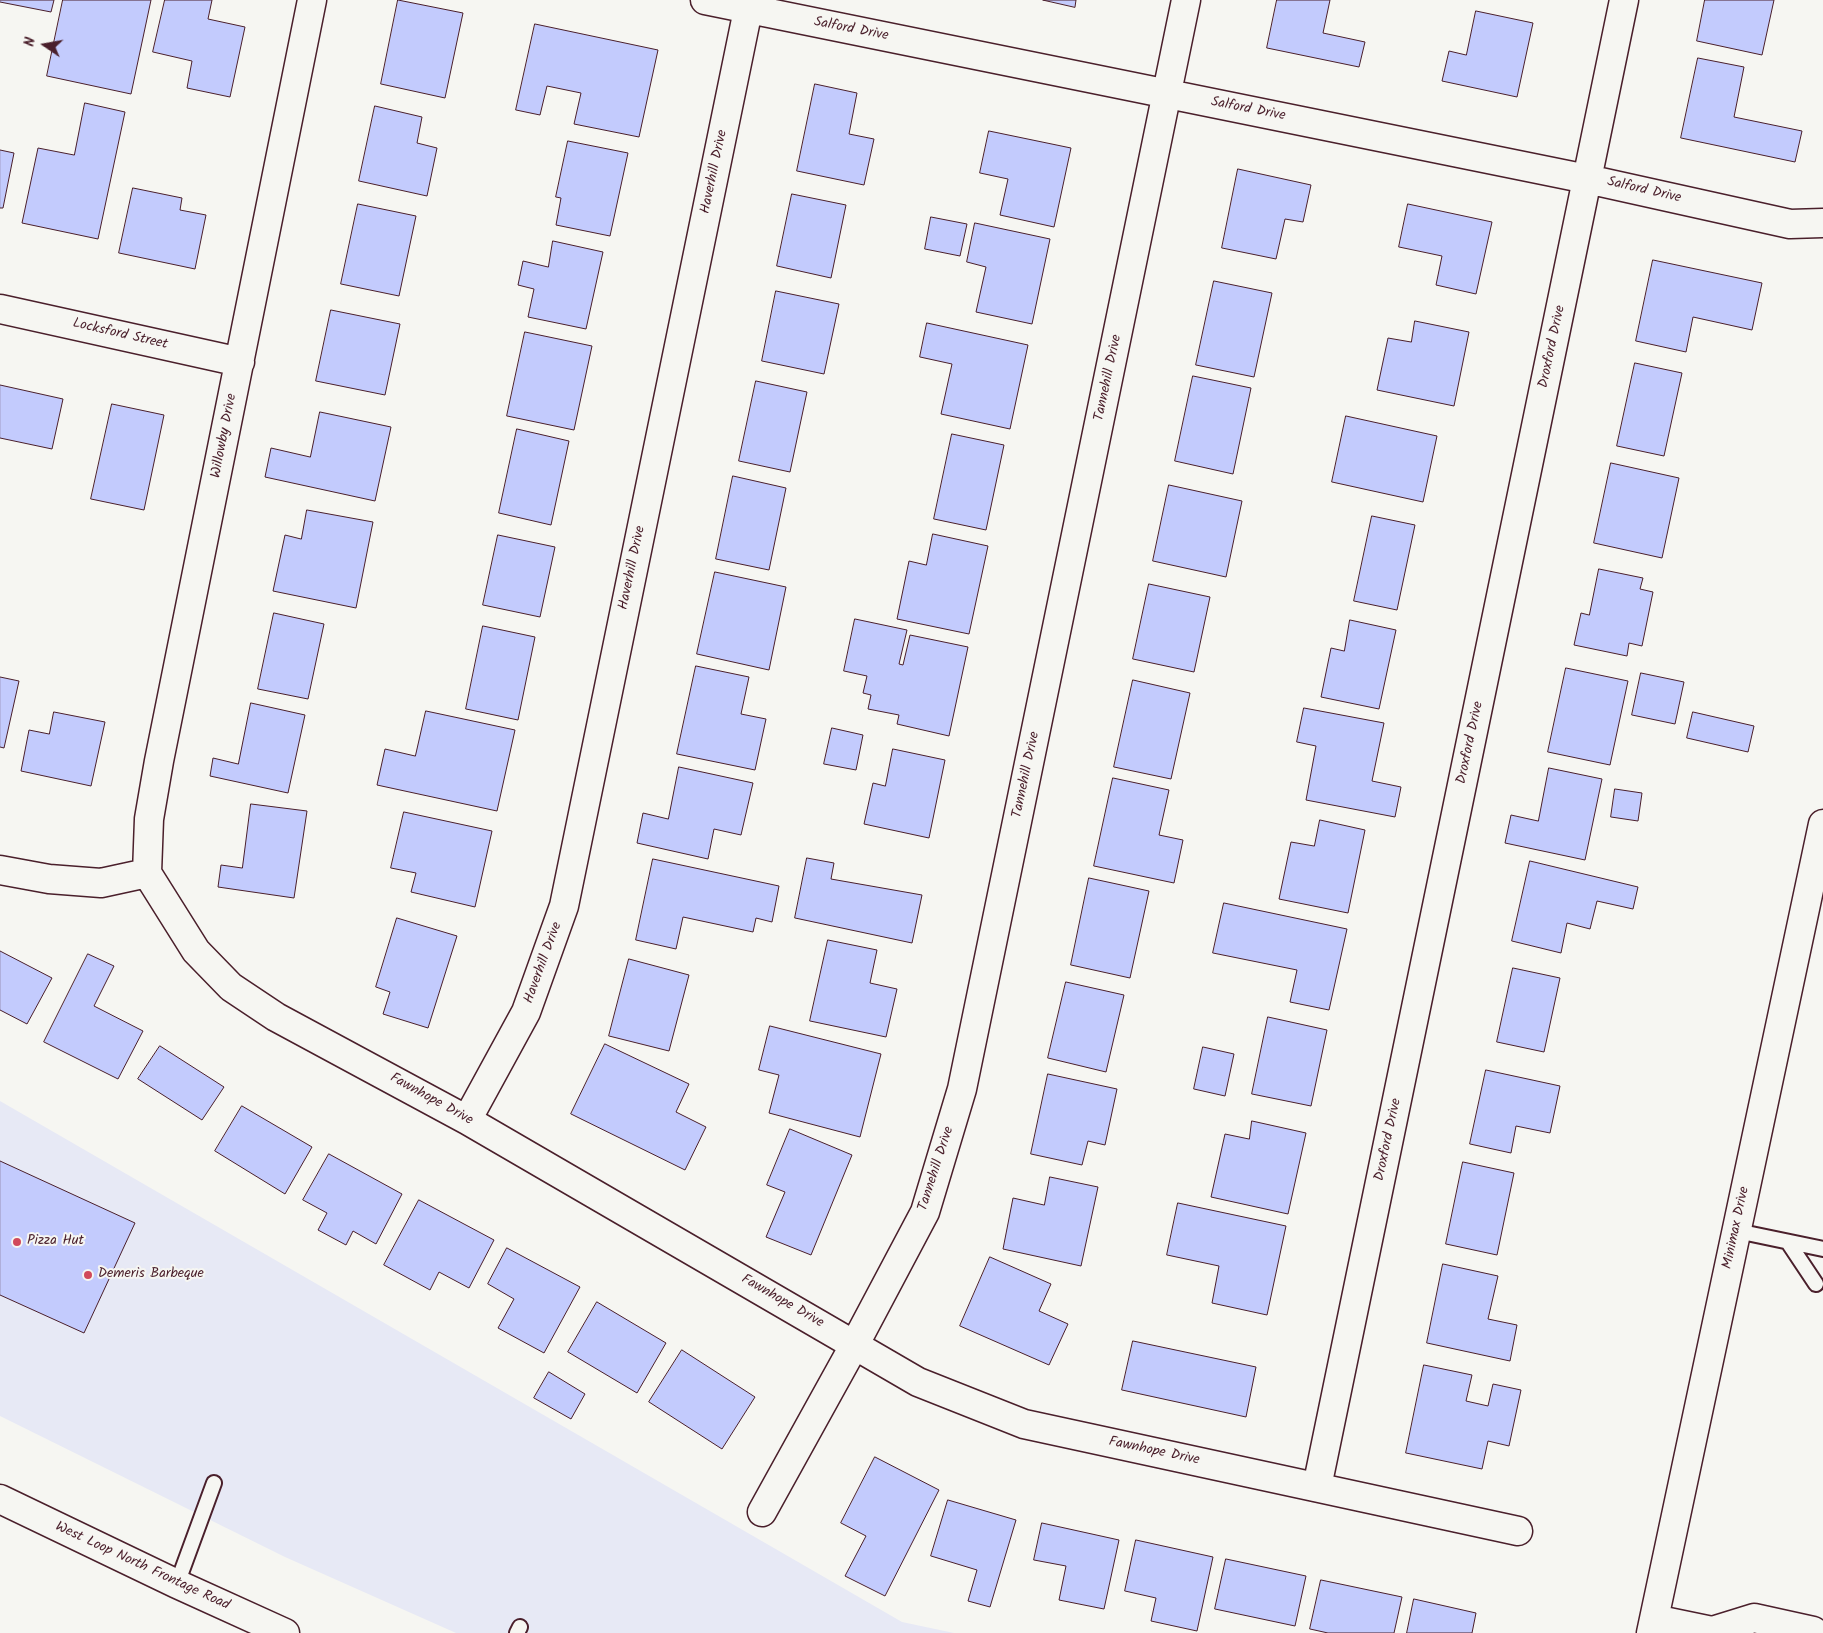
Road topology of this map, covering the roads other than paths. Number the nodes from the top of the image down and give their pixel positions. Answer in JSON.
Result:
{"nodes":[{"id":1,"x":312,"y":0,"type":"edge"},
{"id":2,"x":704,"y":0,"type":"edge"},
{"id":3,"x":1186,"y":0,"type":"edge"},
{"id":4,"x":1624,"y":0,"type":"edge"},
{"id":5,"x":749,"y":4,"type":"edge"},
{"id":6,"x":1167,"y":94,"type":"junction"},
{"id":7,"x":1587,"y":178,"type":"junction"},
{"id":8,"x":1823,"y":223,"type":"edge"},
{"id":9,"x":1790,"y":224,"type":"junction"},
{"id":10,"x":1823,"y":243,"type":"edge"},
{"id":11,"x":0,"y":309,"type":"edge"},
{"id":12,"x":240,"y":362,"type":"junction"},
{"id":13,"x":1823,"y":824,"type":"edge"},
{"id":14,"x":0,"y":870,"type":"edge"},
{"id":15,"x":147,"y":873,"type":"junction"},
{"id":16,"x":467,"y":1120,"type":"junction"},
{"id":17,"x":1736,"y":1231,"type":"junction"},
{"id":18,"x":1788,"y":1242,"type":"junction"},
{"id":19,"x":1823,"y":1249,"type":"edge"},
{"id":20,"x":1816,"y":1284,"type":"dead end"},
{"id":21,"x":855,"y":1344,"type":"junction"},
{"id":22,"x":214,"y":1483,"type":"dead end"},
{"id":23,"x":1317,"y":1487,"type":"junction"},
{"id":24,"x":0,"y":1499,"type":"edge"},
{"id":25,"x":762,"y":1512,"type":"dead end"},
{"id":26,"x":1518,"y":1531,"type":"dead end"},
{"id":27,"x":177,"y":1584,"type":"junction"},
{"id":28,"x":1653,"y":1626,"type":"edge"},
{"id":29,"x":1713,"y":1632,"type":"edge"},
{"id":30,"x":285,"y":1633,"type":"edge"},
{"id":31,"x":1816,"y":1633,"type":"edge"}],
"edges":[{"from":1,"to":12,"type":"street","name":"Willowby Drive"},
{"from":2,"to":5,"type":"street","name":"Salford Drive"},
{"from":3,"to":6,"type":"street","name":"Tannehill Drive"},
{"from":4,"to":7,"type":"street","name":"Droxford Drive"},
{"from":5,"to":6,"type":"street","name":"Salford Drive"},
{"from":5,"to":16,"type":"street","name":"Haverhill Drive"},
{"from":6,"to":7,"type":"street","name":"Salford Drive"},
{"from":6,"to":21,"type":"street","name":"Tannehill Drive"},
{"from":7,"to":9,"type":"street","name":"Salford Drive"},
{"from":7,"to":23,"type":"street","name":"Droxford Drive"},
{"from":8,"to":9,"type":"street","name":"Salford Drive"},
{"from":9,"to":10,"type":"street","name":"Salford Drive"},
{"from":11,"to":12,"type":"street","name":"Locksford Street"},
{"from":12,"to":15,"type":"street","name":"Willowby Drive"},
{"from":13,"to":17,"type":"street","name":"Minimax Drive"},
{"from":14,"to":15,"type":"street"},
{"from":15,"to":16,"type":"street","name":"Fawnhope Drive"},
{"from":16,"to":21,"type":"street","name":"Fawnhope Drive"},
{"from":17,"to":18,"type":"lane"},
{"from":17,"to":28,"type":"street","name":"Minimax Drive"},
{"from":18,"to":19,"type":"lane"},
{"from":18,"to":20,"type":"lane"},
{"from":21,"to":23,"type":"street","name":"Fawnhope Drive"},
{"from":21,"to":25,"type":"street","name":"Tannehill Drive"},
{"from":22,"to":27,"type":"lane"},
{"from":23,"to":26,"type":"street","name":"Fawnhope Drive"},
{"from":24,"to":27,"type":"street","name":"West Loop North Frontage Road"},
{"from":27,"to":30,"type":"street","name":"West Loop North Frontage Road"},
{"from":28,"to":29,"type":"street"},
{"from":29,"to":31,"type":"street"}]}
